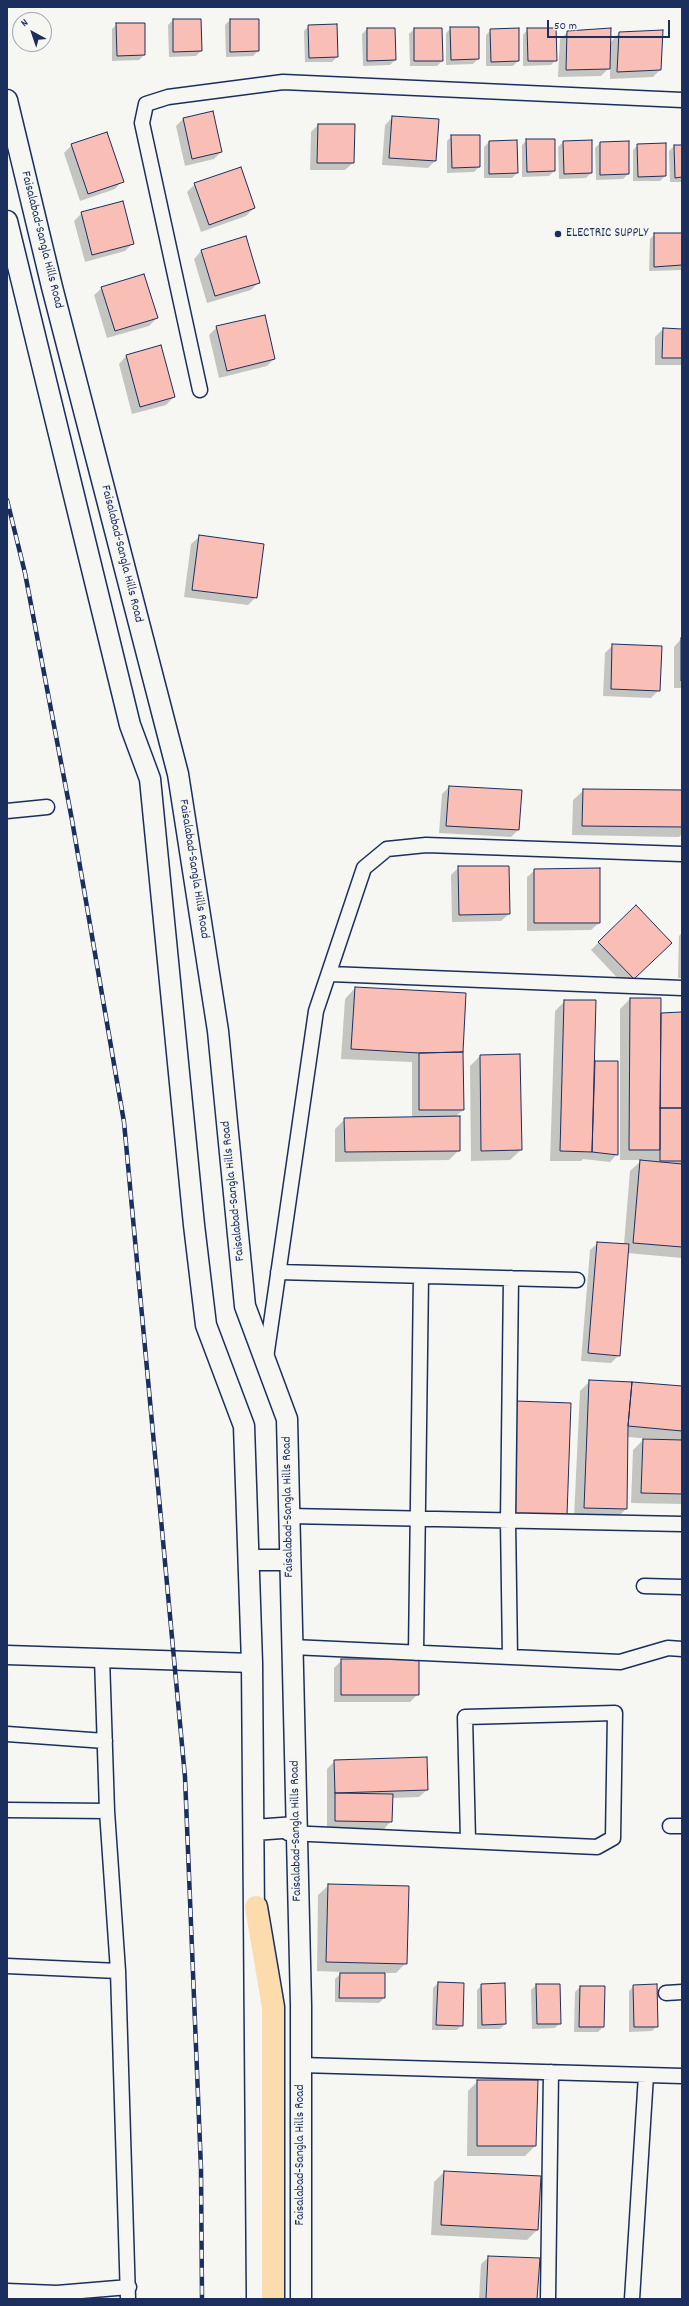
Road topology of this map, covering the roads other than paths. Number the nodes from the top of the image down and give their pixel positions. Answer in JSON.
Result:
{"nodes":[{"id":1,"x":7,"y":100,"type":"edge"},
{"id":2,"x":682,"y":100,"type":"edge"},
{"id":3,"x":7,"y":221,"type":"edge"},
{"id":4,"x":200,"y":390,"type":"dead end"},
{"id":5,"x":47,"y":807,"type":"dead end"},
{"id":6,"x":7,"y":811,"type":"edge"},
{"id":7,"x":682,"y":854,"type":"edge"},
{"id":8,"x":330,"y":974,"type":"junction"},
{"id":9,"x":682,"y":988,"type":"edge"},
{"id":10,"x":278,"y":1272,"type":"junction"},
{"id":11,"x":420,"y":1276,"type":"junction"},
{"id":12,"x":511,"y":1278,"type":"junction"},
{"id":13,"x":577,"y":1280,"type":"dead end"},
{"id":14,"x":265,"y":1360,"type":"junction"},
{"id":15,"x":289,"y":1516,"type":"junction"},
{"id":16,"x":417,"y":1519,"type":"junction"},
{"id":17,"x":508,"y":1521,"type":"junction"},
{"id":18,"x":682,"y":1524,"type":"edge"},
{"id":19,"x":249,"y":1560,"type":"junction"},
{"id":20,"x":290,"y":1560,"type":"junction"},
{"id":21,"x":644,"y":1586,"type":"dead end"},
{"id":22,"x":682,"y":1587,"type":"edge"},
{"id":23,"x":292,"y":1647,"type":"junction"},
{"id":24,"x":682,"y":1649,"type":"edge"},
{"id":25,"x":416,"y":1653,"type":"junction"},
{"id":26,"x":7,"y":1655,"type":"edge"},
{"id":27,"x":510,"y":1657,"type":"junction"},
{"id":28,"x":102,"y":1658,"type":"junction"},
{"id":29,"x":252,"y":1663,"type":"junction"},
{"id":30,"x":7,"y":1734,"type":"edge"},
{"id":31,"x":105,"y":1741,"type":"junction"},
{"id":32,"x":7,"y":1810,"type":"edge"},
{"id":33,"x":107,"y":1811,"type":"junction"},
{"id":34,"x":296,"y":1829,"type":"junction"},
{"id":35,"x":254,"y":1833,"type":"junction"},
{"id":36,"x":468,"y":1840,"type":"junction"},
{"id":37,"x":256,"y":1907,"type":"junction"},
{"id":38,"x":7,"y":1966,"type":"edge"},
{"id":39,"x":118,"y":1971,"type":"junction"},
{"id":40,"x":682,"y":1992,"type":"edge"},
{"id":41,"x":666,"y":1993,"type":"dead end"},
{"id":42,"x":301,"y":2065,"type":"junction"},
{"id":43,"x":551,"y":2072,"type":"junction"},
{"id":44,"x":646,"y":2075,"type":"junction"},
{"id":45,"x":682,"y":2076,"type":"edge"},
{"id":46,"x":7,"y":2291,"type":"edge"},
{"id":47,"x":128,"y":2293,"type":"edge"},
{"id":48,"x":57,"y":2296,"type":"edge"},
{"id":49,"x":257,"y":2299,"type":"edge"},
{"id":50,"x":273,"y":2299,"type":"edge"},
{"id":51,"x":301,"y":2299,"type":"edge"},
{"id":52,"x":548,"y":2299,"type":"edge"},
{"id":53,"x":632,"y":2299,"type":"edge"}],
"edges":[{"from":1,"to":14,"type":"main road","name":"Faisalabad-Sangla Hills Road"},
{"from":2,"to":4,"type":"street"},
{"from":3,"to":19,"type":"main road"},
{"from":5,"to":6,"type":"street"},
{"from":7,"to":8,"type":"street"},
{"from":8,"to":9,"type":"street"},
{"from":8,"to":10,"type":"street"},
{"from":10,"to":11,"type":"street"},
{"from":10,"to":14,"type":"street"},
{"from":11,"to":12,"type":"street"},
{"from":11,"to":16,"type":"street"},
{"from":12,"to":13,"type":"street"},
{"from":12,"to":17,"type":"street"},
{"from":14,"to":15,"type":"main road","name":"Faisalabad-Sangla Hills Road"},
{"from":15,"to":16,"type":"street"},
{"from":15,"to":20,"type":"main road","name":"Faisalabad-Sangla Hills Road"},
{"from":16,"to":17,"type":"street"},
{"from":16,"to":25,"type":"street"},
{"from":17,"to":18,"type":"street"},
{"from":17,"to":27,"type":"street"},
{"from":19,"to":20,"type":"main road"},
{"from":19,"to":29,"type":"main road"},
{"from":20,"to":23,"type":"main road","name":"Faisalabad-Sangla Hills Road"},
{"from":21,"to":22,"type":"street"},
{"from":23,"to":25,"type":"street"},
{"from":23,"to":34,"type":"main road","name":"Faisalabad-Sangla Hills Road"},
{"from":24,"to":27,"type":"street"},
{"from":25,"to":27,"type":"street"},
{"from":26,"to":28,"type":"street"},
{"from":28,"to":29,"type":"street"},
{"from":28,"to":31,"type":"street"},
{"from":29,"to":35,"type":"main road"},
{"from":30,"to":31,"type":"street"},
{"from":31,"to":33,"type":"street"},
{"from":32,"to":33,"type":"street"},
{"from":33,"to":39,"type":"street"},
{"from":34,"to":35,"type":"main road"},
{"from":34,"to":36,"type":"street"},
{"from":34,"to":42,"type":"main road","name":"Faisalabad-Sangla Hills Road"},
{"from":35,"to":37,"type":"main road"},
{"from":36,"to":36,"type":"street"},
{"from":37,"to":49,"type":"main road"},
{"from":37,"to":50,"type":"main road"},
{"from":38,"to":39,"type":"street"},
{"from":39,"to":47,"type":"street"},
{"from":40,"to":41,"type":"street"},
{"from":42,"to":43,"type":"street"},
{"from":42,"to":51,"type":"main road","name":"Faisalabad-Sangla Hills Road"},
{"from":43,"to":44,"type":"street"},
{"from":43,"to":52,"type":"street"},
{"from":44,"to":45,"type":"street"},
{"from":44,"to":53,"type":"street"},
{"from":46,"to":48,"type":"street"},
{"from":47,"to":48,"type":"street"}]}
